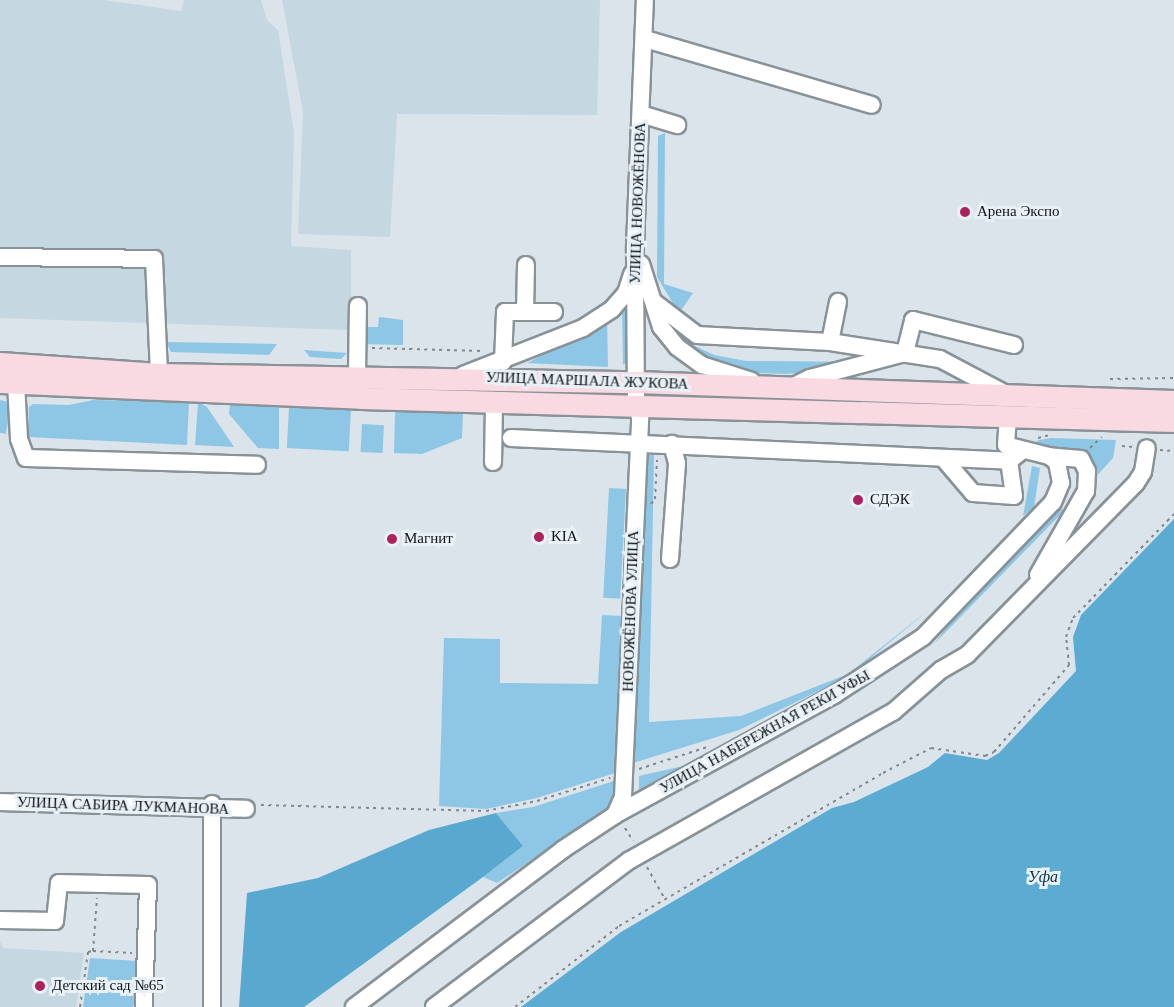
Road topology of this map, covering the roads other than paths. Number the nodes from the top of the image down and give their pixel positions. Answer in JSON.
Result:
{"nodes":[{"id":1,"x":645,"y":0,"type":"edge"},
{"id":2,"x":645,"y":39,"type":"junction"},
{"id":3,"x":872,"y":105,"type":"dead end"},
{"id":4,"x":641,"y":114,"type":"junction"},
{"id":5,"x":677,"y":125,"type":"dead end"},
{"id":6,"x":635,"y":246,"type":"junction"},
{"id":7,"x":0,"y":257,"type":"edge"},
{"id":8,"x":526,"y":265,"type":"dead end"},
{"id":9,"x":654,"y":302,"type":"junction"},
{"id":10,"x":838,"y":302,"type":"dead end"},
{"id":11,"x":358,"y":306,"type":"dead end"},
{"id":12,"x":525,"y":312,"type":"junction"},
{"id":13,"x":554,"y":312,"type":"dead end"},
{"id":14,"x":830,"y":342,"type":"junction"},
{"id":15,"x":1014,"y":345,"type":"dead end"},
{"id":16,"x":905,"y":353,"type":"junction"},
{"id":17,"x":504,"y":357,"type":"junction"},
{"id":18,"x":0,"y":363,"type":"edge"},
{"id":19,"x":159,"y":374,"type":"junction"},
{"id":20,"x":357,"y":374,"type":"junction"},
{"id":21,"x":458,"y":377,"type":"junction"},
{"id":22,"x":8,"y":382,"type":"edge"},
{"id":23,"x":636,"y":382,"type":"junction"},
{"id":24,"x":764,"y":385,"type":"junction"},
{"id":25,"x":792,"y":387,"type":"junction"},
{"id":26,"x":1009,"y":396,"type":"junction"},
{"id":27,"x":1174,"y":401,"type":"edge"},
{"id":28,"x":494,"y":402,"type":"junction"},
{"id":29,"x":636,"y":405,"type":"junction"},
{"id":30,"x":1008,"y":417,"type":"junction"},
{"id":31,"x":1116,"y":419,"type":"junction"},
{"id":32,"x":1174,"y":421,"type":"edge"},
{"id":33,"x":511,"y":438,"type":"dead end"},
{"id":34,"x":639,"y":441,"type":"junction"},
{"id":35,"x":672,"y":444,"type":"junction"},
{"id":36,"x":1147,"y":448,"type":"dead end"},
{"id":37,"x":1023,"y":450,"type":"junction"},
{"id":38,"x":1049,"y":456,"type":"junction"},
{"id":39,"x":943,"y":458,"type":"junction"},
{"id":40,"x":1009,"y":461,"type":"junction"},
{"id":41,"x":493,"y":462,"type":"dead end"},
{"id":42,"x":257,"y":465,"type":"dead end"},
{"id":43,"x":670,"y":559,"type":"dead end"},
{"id":44,"x":1026,"y":596,"type":"junction"},
{"id":45,"x":0,"y":802,"type":"edge"},
{"id":46,"x":212,"y":806,"type":"junction"},
{"id":47,"x":253,"y":807,"type":"road end"},
{"id":48,"x":620,"y":822,"type":"junction"},
{"id":49,"x":0,"y":920,"type":"edge"},
{"id":50,"x":144,"y":1007,"type":"edge"},
{"id":51,"x":212,"y":1007,"type":"edge"},
{"id":52,"x":354,"y":1007,"type":"edge"},
{"id":53,"x":434,"y":1007,"type":"edge"}],
"edges":[{"from":1,"to":2,"type":"street","name":"УЛИЦА НОВОЖЁНОВА"},
{"from":2,"to":3,"type":"street"},
{"from":2,"to":4,"type":"street","name":"УЛИЦА НОВОЖЁНОВА"},
{"from":4,"to":5,"type":"street"},
{"from":4,"to":6,"type":"street","name":"УЛИЦА НОВОЖЁНОВА"},
{"from":6,"to":9,"type":"street"},
{"from":6,"to":17,"type":"street"},
{"from":6,"to":23,"type":"street","name":"УЛИЦА НОВОЖЁНОВА"},
{"from":7,"to":19,"type":"street"},
{"from":8,"to":12,"type":"street"},
{"from":9,"to":14,"type":"street"},
{"from":9,"to":24,"type":"street"},
{"from":10,"to":14,"type":"street"},
{"from":11,"to":20,"type":"street"},
{"from":12,"to":13,"type":"street"},
{"from":12,"to":17,"type":"street"},
{"from":14,"to":16,"type":"street"},
{"from":15,"to":16,"type":"street"},
{"from":16,"to":25,"type":"street"},
{"from":16,"to":26,"type":"street"},
{"from":17,"to":21,"type":"street"},
{"from":18,"to":19,"type":"main road","name":"УЛИЦА МАРШАЛА ЖУКОВА"},
{"from":19,"to":20,"type":"main road","name":"УЛИЦА МАРШАЛА ЖУКОВА"},
{"from":20,"to":21,"type":"main road","name":"УЛИЦА МАРШАЛА ЖУКОВА"},
{"from":21,"to":23,"type":"main road","name":"УЛИЦА МАРШАЛА ЖУКОВА"},
{"from":22,"to":28,"type":"main road","name":"УЛИЦА МАРШАЛА ЖУКОВА"},
{"from":22,"to":42,"type":"street"},
{"from":23,"to":24,"type":"main road","name":"УЛИЦА МАРШАЛА ЖУКОВА"},
{"from":23,"to":29,"type":"street","name":"УЛИЦА НОВОЖЁНОВА"},
{"from":24,"to":25,"type":"main road","name":"УЛИЦА МАРШАЛА ЖУКОВА"},
{"from":25,"to":26,"type":"main road","name":"УЛИЦА МАРШАЛА ЖУКОВА"},
{"from":26,"to":31,"type":"main road","name":"УЛИЦА МАРШАЛА ЖУКОВА"},
{"from":27,"to":31,"type":"main road","name":"УЛИЦА МАРШАЛА ЖУКОВА"},
{"from":28,"to":29,"type":"main road","name":"УЛИЦА МАРШАЛА ЖУКОВА"},
{"from":28,"to":41,"type":"street"},
{"from":29,"to":30,"type":"main road","name":"УЛИЦА МАРШАЛА ЖУКОВА"},
{"from":29,"to":34,"type":"street","name":"НОВОЖЁНОВА УЛИЦА"},
{"from":30,"to":31,"type":"main road","name":"УЛИЦА МАРШАЛА ЖУКОВА"},
{"from":30,"to":37,"type":"street"},
{"from":31,"to":32,"type":"main road","name":"УЛИЦА МАРШАЛА ЖУКОВА"},
{"from":33,"to":34,"type":"street"},
{"from":34,"to":35,"type":"street"},
{"from":34,"to":48,"type":"street","name":"НОВОЖЁНОВА УЛИЦА"},
{"from":35,"to":39,"type":"street"},
{"from":35,"to":43,"type":"street"},
{"from":36,"to":44,"type":"street"},
{"from":37,"to":38,"type":"street"},
{"from":37,"to":40,"type":"street"},
{"from":38,"to":44,"type":"street"},
{"from":38,"to":48,"type":"street","name":"УЛИЦА НАБЕРЕЖНАЯ РЕКИ УФЫ"},
{"from":39,"to":40,"type":"street"},
{"from":39,"to":40,"type":"street"},
{"from":44,"to":53,"type":"street"},
{"from":45,"to":46,"type":"street","name":"УЛИЦА САБИРА ЛУКМАНОВА"},
{"from":46,"to":47,"type":"street","name":"УЛИЦА САБИРА ЛУКМАНОВА"},
{"from":46,"to":51,"type":"street"},
{"from":48,"to":52,"type":"street","name":"УЛИЦА НАБЕРЕЖНАЯ РЕКИ УФЫ"},
{"from":49,"to":50,"type":"street"}]}
